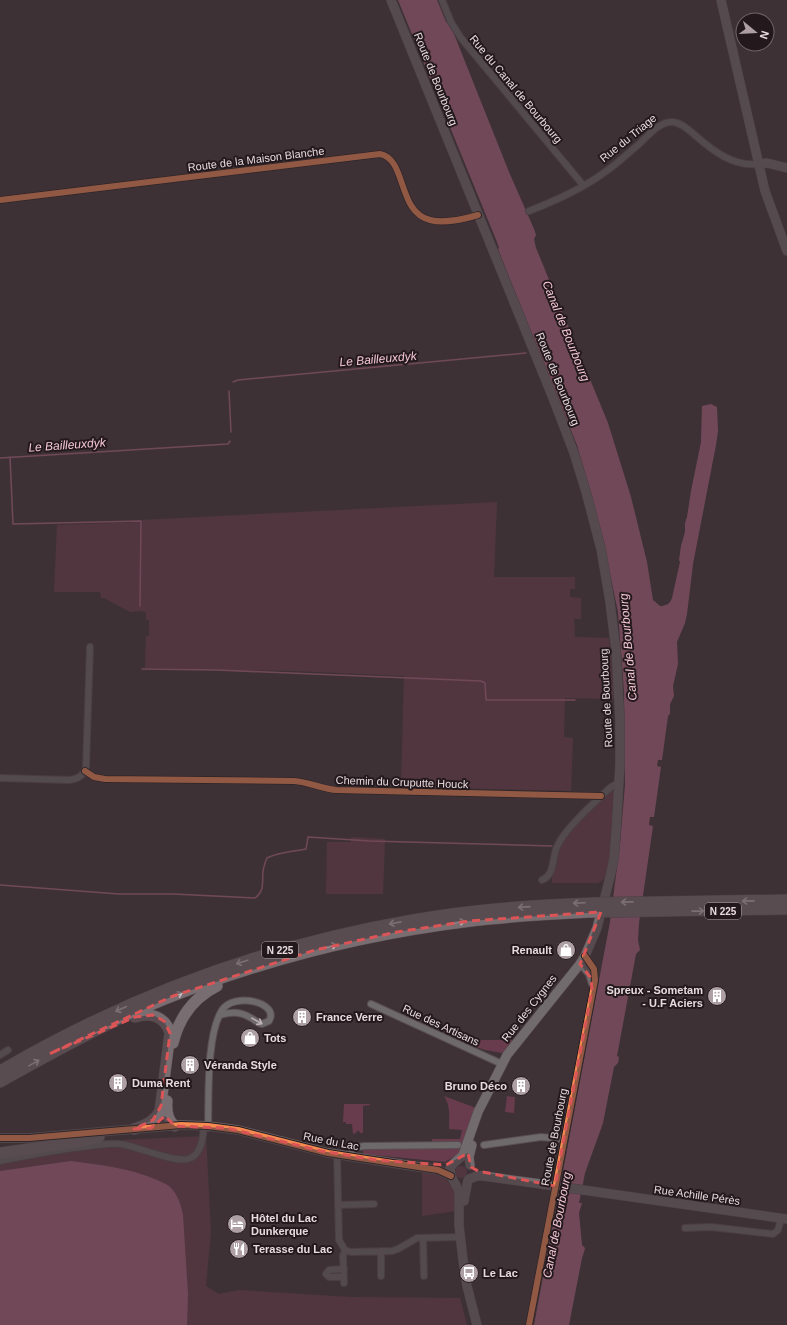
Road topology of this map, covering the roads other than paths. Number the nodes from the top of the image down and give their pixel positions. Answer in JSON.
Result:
{"nodes":[{"id":1,"x":391,"y":0,"type":"edge"},
{"id":2,"x":442,"y":0,"type":"edge"},
{"id":3,"x":721,"y":0,"type":"edge"},
{"id":4,"x":758,"y":164,"type":"junction"},
{"id":5,"x":787,"y":168,"type":"edge"},
{"id":6,"x":583,"y":185,"type":"junction"},
{"id":7,"x":0,"y":200,"type":"edge"},
{"id":8,"x":529,"y":211,"type":"dead end"},
{"id":9,"x":478,"y":215,"type":"junction"},
{"id":10,"x":787,"y":251,"type":"edge"},
{"id":11,"x":90,"y":647,"type":"dead end"},
{"id":12,"x":85,"y":771,"type":"junction"},
{"id":13,"x":0,"y":778,"type":"edge"},
{"id":14,"x":619,"y":784,"type":"junction"},
{"id":15,"x":601,"y":796,"type":"junction"},
{"id":16,"x":542,"y":880,"type":"dead end"},
{"id":17,"x":787,"y":899,"type":"edge"},
{"id":18,"x":659,"y":907,"type":"junction"},
{"id":19,"x":593,"y":908,"type":"junction"},
{"id":20,"x":745,"y":910,"type":"junction"},
{"id":21,"x":787,"y":910,"type":"edge"},
{"id":22,"x":787,"y":914,"type":"edge"},
{"id":23,"x":294,"y":956,"type":"junction"},
{"id":24,"x":585,"y":956,"type":"junction"},
{"id":25,"x":580,"y":964,"type":"junction"},
{"id":26,"x":592,"y":990,"type":"junction"},
{"id":27,"x":371,"y":1004,"type":"dead end"},
{"id":28,"x":220,"y":1015,"type":"junction"},
{"id":29,"x":8,"y":1050,"type":"dead end"},
{"id":30,"x":49,"y":1054,"type":"junction"},
{"id":31,"x":0,"y":1055,"type":"edge"},
{"id":32,"x":502,"y":1064,"type":"junction"},
{"id":33,"x":0,"y":1070,"type":"edge"},
{"id":34,"x":495,"y":1077,"type":"junction"},
{"id":35,"x":0,"y":1082,"type":"edge"},
{"id":36,"x":167,"y":1101,"type":"junction"},
{"id":37,"x":176,"y":1126,"type":"junction"},
{"id":38,"x":151,"y":1128,"type":"junction"},
{"id":39,"x":206,"y":1128,"type":"junction"},
{"id":40,"x":136,"y":1132,"type":"junction"},
{"id":41,"x":99,"y":1137,"type":"junction"},
{"id":42,"x":0,"y":1138,"type":"edge"},
{"id":43,"x":564,"y":1140,"type":"junction"},
{"id":44,"x":0,"y":1142,"type":"edge"},
{"id":45,"x":458,"y":1145,"type":"dead end"},
{"id":46,"x":484,"y":1145,"type":"dead end"},
{"id":47,"x":0,"y":1153,"type":"edge"},
{"id":48,"x":337,"y":1154,"type":"junction"},
{"id":49,"x":351,"y":1156,"type":"junction"},
{"id":50,"x":376,"y":1160,"type":"junction"},
{"id":51,"x":0,"y":1161,"type":"edge"},
{"id":52,"x":455,"y":1162,"type":"junction"},
{"id":53,"x":471,"y":1166,"type":"junction"},
{"id":54,"x":452,"y":1178,"type":"junction"},
{"id":55,"x":468,"y":1179,"type":"junction"},
{"id":56,"x":541,"y":1184,"type":"junction"},
{"id":57,"x":374,"y":1204,"type":"dead end"},
{"id":58,"x":338,"y":1205,"type":"junction"},
{"id":59,"x":784,"y":1219,"type":"edge"},
{"id":60,"x":685,"y":1228,"type":"dead end"},
{"id":61,"x":461,"y":1237,"type":"junction"},
{"id":62,"x":423,"y":1238,"type":"junction"},
{"id":63,"x":345,"y":1250,"type":"junction"},
{"id":64,"x":381,"y":1251,"type":"junction"},
{"id":65,"x":344,"y":1269,"type":"junction"},
{"id":66,"x":382,"y":1276,"type":"dead end"},
{"id":67,"x":424,"y":1276,"type":"dead end"},
{"id":68,"x":477,"y":1325,"type":"edge"},
{"id":69,"x":529,"y":1325,"type":"edge"}],
"edges":[{"from":1,"to":9,"type":"main road","name":"Route de Bourbourg"},
{"from":2,"to":6,"type":"street","name":"Rue du Canal de Bourbourg"},
{"from":3,"to":4,"type":"main road"},
{"from":4,"to":5,"type":"main road","name":"Rue du Triage"},
{"from":4,"to":6,"type":"street","name":"Rue du Triage"},
{"from":4,"to":10,"type":"main road"},
{"from":6,"to":8,"type":"street","name":"Rue du Triage"},
{"from":7,"to":9,"type":"street","name":"Route de la Maison Blanche"},
{"from":9,"to":14,"type":"main road","name":"Route de Bourbourg"},
{"from":11,"to":12,"type":"street"},
{"from":12,"to":13,"type":"street"},
{"from":12,"to":15,"type":"street","name":"Chemin du Cruputte Houck"},
{"from":14,"to":15,"type":"street"},
{"from":14,"to":24,"type":"main road","name":"Route de Bourbourg"},
{"from":15,"to":16,"type":"street"},
{"from":17,"to":18,"type":"highway","number":"N 225","one_way":true},
{"from":18,"to":19,"type":"highway","number":"N 225","bridge":true},
{"from":18,"to":20,"type":"highway","number":"N 225","one_way":true},
{"from":23,"to":19,"type":"highway","number":"N 225","one_way":true},
{"from":19,"to":33,"type":"highway","number":"N 225","one_way":true},
{"from":20,"to":21,"type":"highway","number":"N 225"},
{"from":20,"to":22,"type":"highway"},
{"from":30,"to":23,"type":"highway","number":"N 225","one_way":true},
{"from":23,"to":36,"type":"highway"},
{"from":24,"to":25,"type":"main road","name":"Rue des Cygnes"},
{"from":24,"to":26,"type":"street","name":"Route de Bourbourg"},
{"from":25,"to":26,"type":"street","name":"Route de Bourbourg"},
{"from":25,"to":32,"type":"main road","name":"Rue des Cygnes"},
{"from":26,"to":43,"type":"street","name":"Route de Bourbourg"},
{"from":27,"to":32,"type":"street","name":"Rue des Artisans"},
{"from":28,"to":28,"type":"street","one_way":true},
{"from":28,"to":39,"type":"street"},
{"from":29,"to":31,"type":"street"},
{"from":35,"to":30,"type":"highway","number":"N 225","one_way":true},
{"from":30,"to":40,"type":"highway"},
{"from":32,"to":34,"type":"main road","name":"Rue des Cygnes"},
{"from":34,"to":52,"type":"main road","name":"Rue des Cygnes"},
{"from":34,"to":53,"type":"main road","name":"Rue des Cygnes"},
{"from":36,"to":37,"type":"highway"},
{"from":36,"to":38,"type":"highway"},
{"from":37,"to":38,"type":"main road","name":"Rue du Lac"},
{"from":37,"to":39,"type":"main road","name":"Rue du Lac"},
{"from":38,"to":40,"type":"main road","name":"Rue du Lac"},
{"from":39,"to":40,"type":"main road","name":"Rue du Lac"},
{"from":39,"to":48,"type":"main road","name":"Rue du Lac"},
{"from":39,"to":51,"type":"street"},
{"from":40,"to":41,"type":"main road","name":"Rue du Lac"},
{"from":40,"to":42,"type":"main road","name":"Rue du Lac"},
{"from":41,"to":44,"type":"main road","name":"Rue du Lac"},
{"from":41,"to":47,"type":"highway"},
{"from":43,"to":46,"type":"street"},
{"from":43,"to":69,"type":"street","name":"Route de Bourbourg"},
{"from":45,"to":49,"type":"street"},
{"from":48,"to":49,"type":"main road","name":"Rue du Lac"},
{"from":48,"to":58,"type":"street"},
{"from":49,"to":50,"type":"main road","name":"Rue du Lac"},
{"from":50,"to":52,"type":"main road","name":"Rue du Lac"},
{"from":50,"to":54,"type":"main road","name":"Rue du Lac"},
{"from":52,"to":53,"type":"main road"},
{"from":52,"to":54,"type":"main road"},
{"from":53,"to":55,"type":"main road"},
{"from":53,"to":56,"type":"main road"},
{"from":54,"to":55,"type":"main road"},
{"from":54,"to":61,"type":"main road"},
{"from":55,"to":56,"type":"main road"},
{"from":55,"to":61,"type":"main road"},
{"from":56,"to":59,"type":"main road","name":"Rue Achille Pérès","bridge":true},
{"from":57,"to":58,"type":"street"},
{"from":58,"to":63,"type":"street"},
{"from":59,"to":60,"type":"street"},
{"from":61,"to":62,"type":"street"},
{"from":61,"to":68,"type":"main road"},
{"from":62,"to":64,"type":"street"},
{"from":62,"to":67,"type":"street"},
{"from":63,"to":64,"type":"street"},
{"from":63,"to":65,"type":"street"},
{"from":64,"to":66,"type":"street"},
{"from":65,"to":65,"type":"street"}]}
